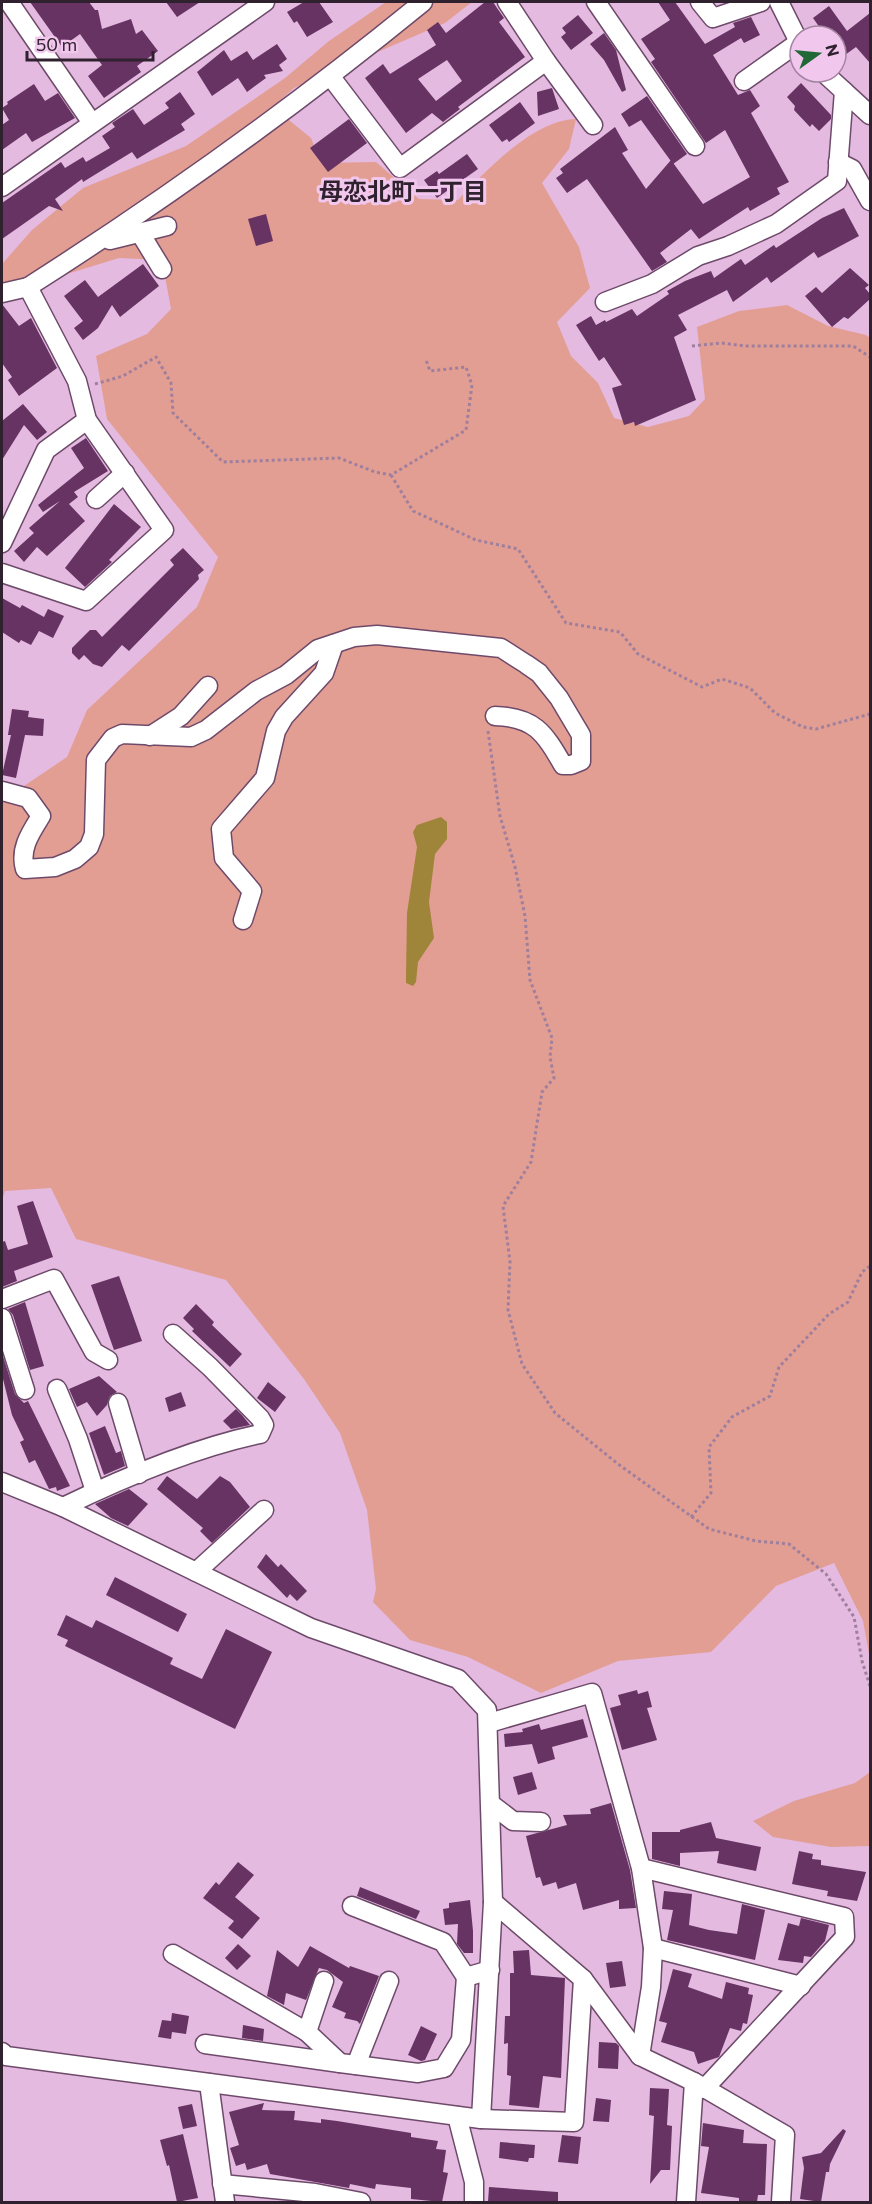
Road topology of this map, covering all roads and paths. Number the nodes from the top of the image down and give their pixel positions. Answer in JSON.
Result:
{"nodes":[{"id":1,"x":265,"y":2,"type":"edge"},
{"id":2,"x":423,"y":2,"type":"edge"},
{"id":3,"x":507,"y":2,"type":"edge"},
{"id":4,"x":596,"y":2,"type":"edge"},
{"id":5,"x":700,"y":2,"type":"edge"},
{"id":6,"x":761,"y":2,"type":"edge"},
{"id":7,"x":779,"y":2,"type":"edge"},
{"id":8,"x":8,"y":4,"type":"edge"},
{"id":9,"x":790,"y":24,"type":"edge"},
{"id":10,"x":788,"y":51,"type":"edge"},
{"id":11,"x":546,"y":62,"type":"junction"},
{"id":12,"x":331,"y":77,"type":"junction"},
{"id":13,"x":744,"y":81,"type":"dead end"},
{"id":14,"x":836,"y":84,"type":"edge"},
{"id":15,"x":844,"y":91,"type":"junction"},
{"id":16,"x":870,"y":115,"type":"edge"},
{"id":17,"x":92,"y":123,"type":"junction"},
{"id":18,"x":594,"y":125,"type":"dead end"},
{"id":19,"x":695,"y":147,"type":"dead end"},
{"id":20,"x":838,"y":162,"type":"junction"},
{"id":21,"x":2,"y":187,"type":"edge"},
{"id":22,"x":870,"y":201,"type":"edge"},
{"id":23,"x":167,"y":226,"type":"dead end"},
{"id":24,"x":139,"y":227,"type":"junction"},
{"id":25,"x":162,"y":269,"type":"dead end"},
{"id":26,"x":28,"y":287,"type":"junction"},
{"id":27,"x":2,"y":293,"type":"edge"},
{"id":28,"x":605,"y":302,"type":"dead end"},
{"id":29,"x":692,"y":346,"type":"dead end"},
{"id":30,"x":870,"y":357,"type":"edge"},
{"id":31,"x":426,"y":360,"type":"dead end"},
{"id":32,"x":80,"y":390,"type":"junction"},
{"id":33,"x":87,"y":420,"type":"junction"},
{"id":34,"x":124,"y":473,"type":"junction"},
{"id":35,"x":391,"y":475,"type":"junction"},
{"id":36,"x":96,"y":500,"type":"dead end"},
{"id":37,"x":2,"y":543,"type":"edge"},
{"id":38,"x":2,"y":573,"type":"edge"},
{"id":39,"x":334,"y":644,"type":"junction"},
{"id":40,"x":208,"y":686,"type":"dead end"},
{"id":41,"x":870,"y":714,"type":"edge"},
{"id":42,"x":495,"y":716,"type":"joint"},
{"id":43,"x":150,"y":735,"type":"junction"},
{"id":44,"x":2,"y":791,"type":"edge"},
{"id":45,"x":243,"y":920,"type":"dead end"},
{"id":46,"x":870,"y":1266,"type":"edge"},
{"id":47,"x":2,"y":1299,"type":"edge"},
{"id":48,"x":2,"y":1318,"type":"edge"},
{"id":49,"x":173,"y":1334,"type":"dead end"},
{"id":50,"x":108,"y":1360,"type":"dead end"},
{"id":51,"x":57,"y":1389,"type":"dead end"},
{"id":52,"x":25,"y":1390,"type":"dead end"},
{"id":53,"x":117,"y":1403,"type":"dead end"},
{"id":54,"x":139,"y":1474,"type":"junction"},
{"id":55,"x":2,"y":1484,"type":"edge"},
{"id":56,"x":95,"y":1491,"type":"junction"},
{"id":57,"x":63,"y":1507,"type":"junction"},
{"id":58,"x":264,"y":1510,"type":"dead end"},
{"id":59,"x":691,"y":1516,"type":"junction"},
{"id":60,"x":196,"y":1572,"type":"junction"},
{"id":61,"x":870,"y":1686,"type":"edge"},
{"id":62,"x":489,"y":1723,"type":"junction"},
{"id":63,"x":491,"y":1804,"type":"junction"},
{"id":64,"x":541,"y":1822,"type":"dead end"},
{"id":65,"x":641,"y":1868,"type":"junction"},
{"id":66,"x":493,"y":1902,"type":"junction"},
{"id":67,"x":352,"y":1906,"type":"dead end"},
{"id":68,"x":653,"y":1948,"type":"junction"},
{"id":69,"x":173,"y":1954,"type":"dead end"},
{"id":70,"x":490,"y":1970,"type":"junction"},
{"id":71,"x":466,"y":1977,"type":"junction"},
{"id":72,"x":583,"y":1979,"type":"junction"},
{"id":73,"x":324,"y":1981,"type":"dead end"},
{"id":74,"x":389,"y":1981,"type":"dead end"},
{"id":75,"x":801,"y":1986,"type":"junction"},
{"id":76,"x":307,"y":2032,"type":"junction"},
{"id":77,"x":205,"y":2044,"type":"dead end"},
{"id":78,"x":2,"y":2052,"type":"edge"},
{"id":79,"x":640,"y":2056,"type":"junction"},
{"id":80,"x":348,"y":2064,"type":"junction"},
{"id":81,"x":209,"y":2083,"type":"junction"},
{"id":82,"x":699,"y":2086,"type":"junction"},
{"id":83,"x":457,"y":2116,"type":"junction"},
{"id":84,"x":481,"y":2119,"type":"junction"},
{"id":85,"x":222,"y":2184,"type":"junction"},
{"id":86,"x":316,"y":2198,"type":"edge"},
{"id":87,"x":225,"y":2202,"type":"edge"},
{"id":88,"x":361,"y":2202,"type":"edge"},
{"id":89,"x":474,"y":2202,"type":"edge"},
{"id":90,"x":686,"y":2202,"type":"edge"},
{"id":91,"x":781,"y":2202,"type":"edge"}],
"edges":[{"from":1,"to":17,"type":"street"},
{"from":2,"to":12,"type":"street"},
{"from":3,"to":11,"type":"street"},
{"from":4,"to":19,"type":"street"},
{"from":5,"to":6,"type":"street"},
{"from":7,"to":9,"type":"street"},
{"from":8,"to":17,"type":"street"},
{"from":10,"to":13,"type":"street"},
{"from":11,"to":12,"type":"street"},
{"from":11,"to":18,"type":"street"},
{"from":12,"to":24,"type":"street"},
{"from":14,"to":15,"type":"street"},
{"from":15,"to":16,"type":"street"},
{"from":15,"to":20,"type":"street"},
{"from":17,"to":21,"type":"street"},
{"from":20,"to":22,"type":"street"},
{"from":20,"to":28,"type":"street"},
{"from":23,"to":24,"type":"street"},
{"from":24,"to":25,"type":"street"},
{"from":24,"to":26,"type":"street"},
{"from":26,"to":27,"type":"street"},
{"from":26,"to":32,"type":"street"},
{"from":29,"to":30,"type":"path"},
{"from":31,"to":35,"type":"path"},
{"from":32,"to":33,"type":"street"},
{"from":32,"to":35,"type":"path"},
{"from":33,"to":34,"type":"street"},
{"from":33,"to":37,"type":"street"},
{"from":34,"to":36,"type":"street"},
{"from":34,"to":38,"type":"street"},
{"from":35,"to":41,"type":"path"},
{"from":39,"to":42,"type":"street"},
{"from":39,"to":43,"type":"street"},
{"from":39,"to":45,"type":"street"},
{"from":40,"to":43,"type":"street"},
{"from":42,"to":59,"type":"path"},
{"from":43,"to":44,"type":"street"},
{"from":46,"to":59,"type":"path"},
{"from":47,"to":50,"type":"street"},
{"from":48,"to":52,"type":"street"},
{"from":49,"to":54,"type":"street"},
{"from":51,"to":56,"type":"street"},
{"from":53,"to":54,"type":"street"},
{"from":54,"to":56,"type":"street"},
{"from":55,"to":57,"type":"street"},
{"from":56,"to":57,"type":"street"},
{"from":57,"to":60,"type":"street"},
{"from":58,"to":60,"type":"street"},
{"from":59,"to":61,"type":"path"},
{"from":60,"to":62,"type":"street"},
{"from":62,"to":63,"type":"street"},
{"from":62,"to":65,"type":"street"},
{"from":63,"to":64,"type":"street"},
{"from":63,"to":66,"type":"street"},
{"from":65,"to":68,"type":"street"},
{"from":65,"to":75,"type":"street"},
{"from":66,"to":70,"type":"street"},
{"from":66,"to":72,"type":"street"},
{"from":67,"to":71,"type":"street"},
{"from":68,"to":75,"type":"street"},
{"from":68,"to":79,"type":"street"},
{"from":69,"to":76,"type":"street"},
{"from":70,"to":71,"type":"street"},
{"from":70,"to":84,"type":"street"},
{"from":71,"to":80,"type":"street"},
{"from":72,"to":79,"type":"street"},
{"from":72,"to":84,"type":"street"},
{"from":73,"to":76,"type":"street"},
{"from":74,"to":80,"type":"street"},
{"from":75,"to":82,"type":"street"},
{"from":76,"to":80,"type":"street"},
{"from":77,"to":80,"type":"street"},
{"from":78,"to":81,"type":"street"},
{"from":79,"to":82,"type":"street"},
{"from":81,"to":83,"type":"street"},
{"from":81,"to":85,"type":"street"},
{"from":82,"to":90,"type":"street"},
{"from":82,"to":91,"type":"street"},
{"from":83,"to":84,"type":"street"},
{"from":83,"to":89,"type":"street"},
{"from":85,"to":86,"type":"street"},
{"from":85,"to":87,"type":"street"},
{"from":86,"to":88,"type":"street"}]}
